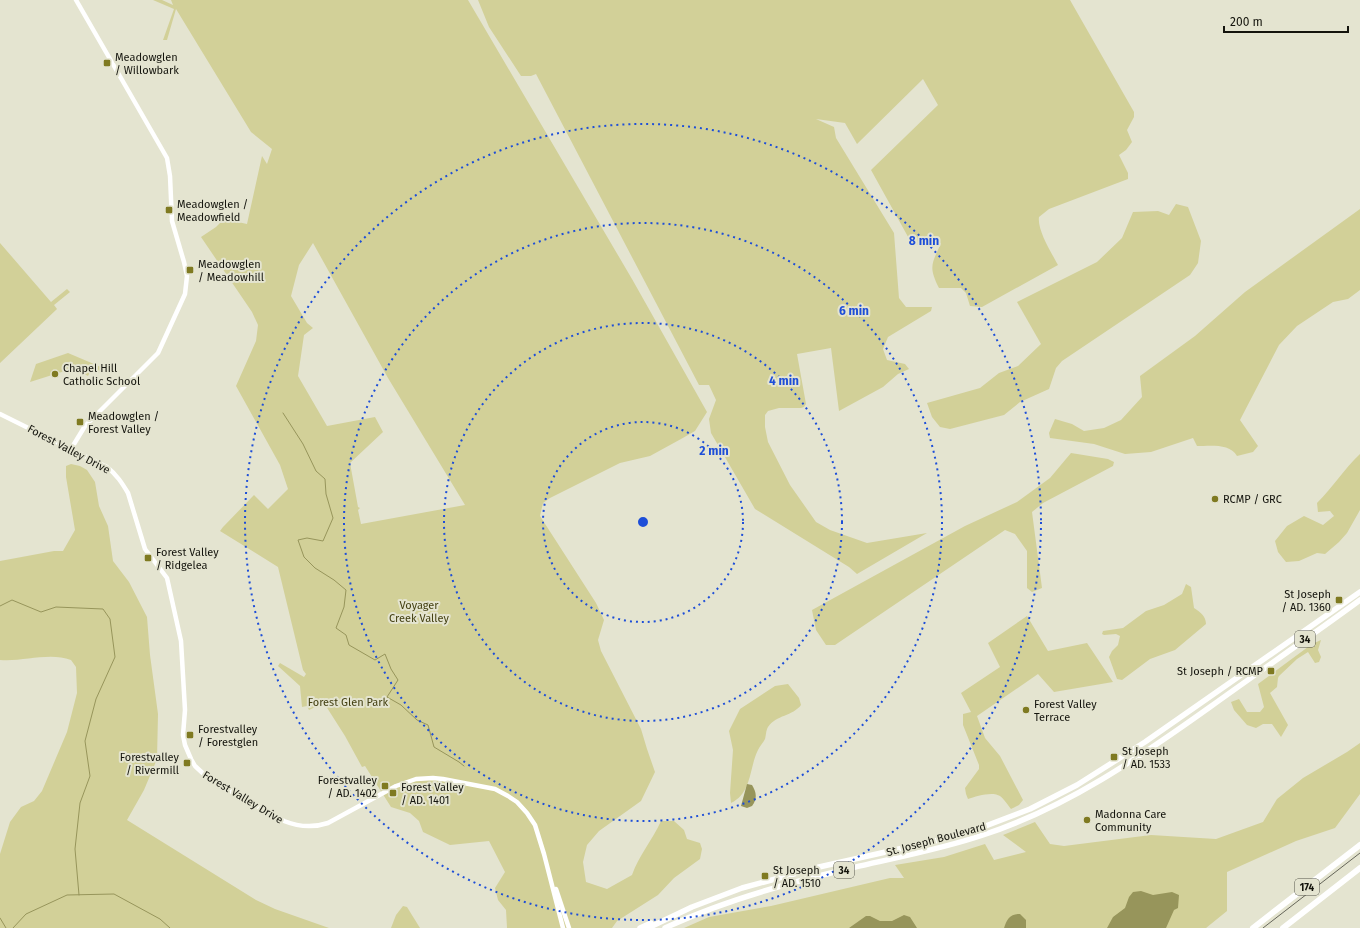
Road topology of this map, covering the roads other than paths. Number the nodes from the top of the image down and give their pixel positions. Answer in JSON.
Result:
{"nodes":[{"id":1,"x":76,"y":0,"type":"edge"},
{"id":2,"x":0,"y":414,"type":"edge"},
{"id":3,"x":71,"y":449,"type":"junction"},
{"id":4,"x":1360,"y":592,"type":"edge"},
{"id":5,"x":1354,"y":597,"type":"junction"},
{"id":6,"x":1359,"y":601,"type":"edge"},
{"id":7,"x":1193,"y":710,"type":"junction"},
{"id":8,"x":1198,"y":716,"type":"junction"},
{"id":9,"x":1105,"y":769,"type":"junction"},
{"id":10,"x":1109,"y":775,"type":"junction"},
{"id":11,"x":1360,"y":845,"type":"edge"},
{"id":12,"x":1360,"y":868,"type":"edge"},
{"id":13,"x":550,"y":874,"type":"junction"},
{"id":14,"x":692,"y":907,"type":"junction"},
{"id":15,"x":563,"y":928,"type":"edge"},
{"id":16,"x":569,"y":928,"type":"edge"},
{"id":17,"x":640,"y":928,"type":"edge"},
{"id":18,"x":648,"y":928,"type":"edge"},
{"id":19,"x":665,"y":928,"type":"edge"},
{"id":20,"x":1253,"y":928,"type":"edge"},
{"id":21,"x":1282,"y":928,"type":"edge"}],
"edges":[{"from":1,"to":3,"type":"street"},
{"from":2,"to":3,"type":"street","name":"Forest Valley Drive"},
{"from":3,"to":13,"type":"street","name":"Forest Valley Drive"},
{"from":4,"to":5,"type":"main road","name":"St. Joseph Boulevard","number":"34"},
{"from":5,"to":6,"type":"main road"},
{"from":5,"to":7,"type":"main road","name":"St. Joseph Boulevard","number":"34"},
{"from":6,"to":8,"type":"main road","name":"St. Joseph Boulevard","number":"34"},
{"from":7,"to":8,"type":"main road"},
{"from":7,"to":9,"type":"main road","name":"St. Joseph Boulevard","number":"34"},
{"from":8,"to":10,"type":"main road","name":"St. Joseph Boulevard","number":"34"},
{"from":9,"to":10,"type":"main road"},
{"from":9,"to":14,"type":"main road","name":"St. Joseph Boulevard","number":"34"},
{"from":10,"to":19,"type":"main road","name":"St. Joseph Boulevard","number":"34"},
{"from":11,"to":20,"type":"highway","number":"174"},
{"from":12,"to":21,"type":"highway","number":"174"},
{"from":13,"to":15,"type":"street","name":"Forest Valley Drive"},
{"from":13,"to":16,"type":"street","name":"Forest Valley Drive"},
{"from":14,"to":17,"type":"main road"},
{"from":14,"to":18,"type":"main road","name":"St. Joseph Boulevard","number":"34"}]}
